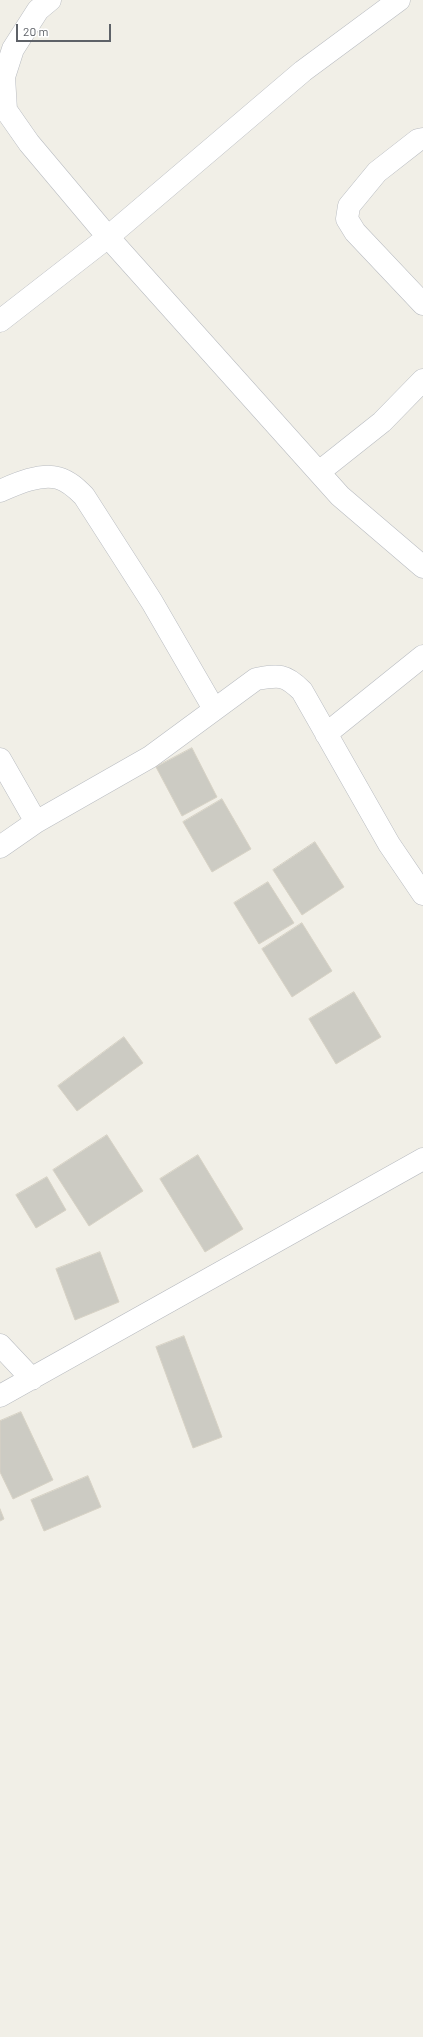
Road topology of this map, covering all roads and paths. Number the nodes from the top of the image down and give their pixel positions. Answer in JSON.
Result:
{"nodes":[{"id":1,"x":50,"y":0,"type":"edge"},
{"id":2,"x":398,"y":0,"type":"edge"},
{"id":3,"x":423,"y":138,"type":"edge"},
{"id":4,"x":108,"y":236,"type":"junction"},
{"id":5,"x":423,"y":304,"type":"edge"},
{"id":6,"x":0,"y":321,"type":"edge"},
{"id":7,"x":423,"y":380,"type":"edge"},
{"id":8,"x":319,"y":472,"type":"junction"},
{"id":9,"x":0,"y":491,"type":"edge"},
{"id":10,"x":423,"y":567,"type":"edge"},
{"id":11,"x":423,"y":656,"type":"edge"},
{"id":12,"x":214,"y":709,"type":"junction"},
{"id":13,"x":326,"y":734,"type":"junction"},
{"id":14,"x":0,"y":759,"type":"edge"},
{"id":15,"x":36,"y":822,"type":"junction"},
{"id":16,"x":0,"y":847,"type":"edge"},
{"id":17,"x":423,"y":894,"type":"edge"},
{"id":18,"x":423,"y":1159,"type":"edge"},
{"id":19,"x":0,"y":1345,"type":"edge"},
{"id":20,"x":32,"y":1379,"type":"junction"},
{"id":21,"x":0,"y":1396,"type":"edge"}],
"edges":[{"from":1,"to":4,"type":"street"},
{"from":2,"to":4,"type":"street"},
{"from":3,"to":5,"type":"street"},
{"from":4,"to":6,"type":"street"},
{"from":4,"to":8,"type":"street"},
{"from":7,"to":8,"type":"street"},
{"from":8,"to":10,"type":"street"},
{"from":9,"to":12,"type":"street"},
{"from":11,"to":13,"type":"street"},
{"from":12,"to":13,"type":"street"},
{"from":12,"to":15,"type":"street"},
{"from":13,"to":17,"type":"street"},
{"from":14,"to":15,"type":"street"},
{"from":15,"to":16,"type":"street"},
{"from":18,"to":20,"type":"street"},
{"from":19,"to":20,"type":"street"},
{"from":20,"to":21,"type":"street"}]}
